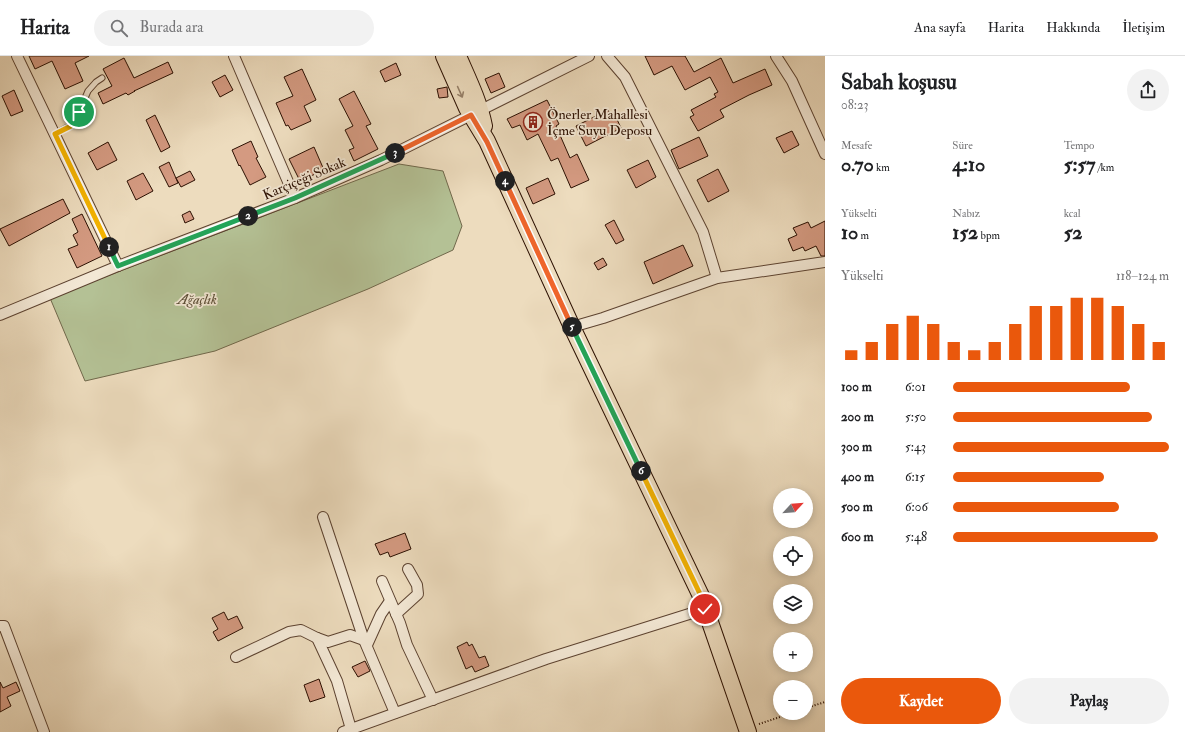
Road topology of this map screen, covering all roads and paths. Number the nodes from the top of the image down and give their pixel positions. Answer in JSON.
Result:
{"nodes":[{"id":1,"x":17,"y":56,"type":"edge"},
{"id":2,"x":234,"y":56,"type":"edge"},
{"id":3,"x":444,"y":56,"type":"edge"},
{"id":4,"x":458,"y":56,"type":"edge"},
{"id":5,"x":589,"y":56,"type":"edge"},
{"id":6,"x":607,"y":56,"type":"edge"},
{"id":7,"x":776,"y":56,"type":"edge"},
{"id":8,"x":102,"y":78,"type":"dead end"},
{"id":9,"x":476,"y":113,"type":"junction"},
{"id":10,"x":55,"y":134,"type":"junction"},
{"id":11,"x":825,"y":154,"type":"edge"},
{"id":12,"x":295,"y":198,"type":"junction"},
{"id":13,"x":825,"y":262,"type":"edge"},
{"id":14,"x":118,"y":266,"type":"junction"},
{"id":15,"x":718,"y":278,"type":"junction"},
{"id":16,"x":0,"y":315,"type":"edge"},
{"id":17,"x":572,"y":326,"type":"junction"},
{"id":18,"x":323,"y":517,"type":"dead end"},
{"id":19,"x":408,"y":569,"type":"dead end"},
{"id":20,"x":382,"y":581,"type":"dead end"},
{"id":21,"x":390,"y":601,"type":"junction"},
{"id":22,"x":705,"y":609,"type":"junction"},
{"id":23,"x":396,"y":614,"type":"junction"},
{"id":24,"x":0,"y":626,"type":"edge"},
{"id":25,"x":317,"y":638,"type":"junction"},
{"id":26,"x":366,"y":643,"type":"junction"},
{"id":27,"x":236,"y":657,"type":"dead end"},
{"id":28,"x":433,"y":700,"type":"junction"},
{"id":29,"x":825,"y":702,"type":"edge"},
{"id":30,"x":813,"y":706,"type":"edge"},
{"id":31,"x":395,"y":713,"type":"junction"},
{"id":32,"x":773,"y":720,"type":"edge"},
{"id":33,"x":347,"y":730,"type":"edge"},
{"id":34,"x":747,"y":730,"type":"edge"},
{"id":35,"x":44,"y":732,"type":"edge"}],
"edges":[{"from":1,"to":10,"type":"street"},
{"from":2,"to":12,"type":"street"},
{"from":3,"to":9,"type":"main road","one_way":true},
{"from":4,"to":9,"type":"main road"},
{"from":5,"to":9,"type":"street","name":"Karçiçeği Sokak"},
{"from":6,"to":15,"type":"street"},
{"from":7,"to":11,"type":"street"},
{"from":8,"to":10,"type":"lane"},
{"from":9,"to":12,"type":"street","name":"Karçiçeği Sokak"},
{"from":9,"to":17,"type":"main road"},
{"from":10,"to":14,"type":"street"},
{"from":12,"to":14,"type":"street","name":"Karçiçeği Sokak"},
{"from":13,"to":15,"type":"street"},
{"from":14,"to":16,"type":"street","name":"Karçiçeği Sokak"},
{"from":15,"to":17,"type":"street"},
{"from":17,"to":22,"type":"main road"},
{"from":18,"to":26,"type":"street"},
{"from":19,"to":23,"type":"street"},
{"from":20,"to":21,"type":"street"},
{"from":21,"to":23,"type":"street"},
{"from":21,"to":26,"type":"street"},
{"from":22,"to":28,"type":"street"},
{"from":22,"to":34,"type":"main road"},
{"from":23,"to":28,"type":"street"},
{"from":24,"to":35,"type":"street"},
{"from":25,"to":26,"type":"street"},
{"from":25,"to":27,"type":"street"},
{"from":25,"to":33,"type":"street"},
{"from":26,"to":31,"type":"street"},
{"from":28,"to":31,"type":"street"},
{"from":29,"to":30,"type":"path"},
{"from":31,"to":33,"type":"street"},
{"from":32,"to":34,"type":"path"}]}
